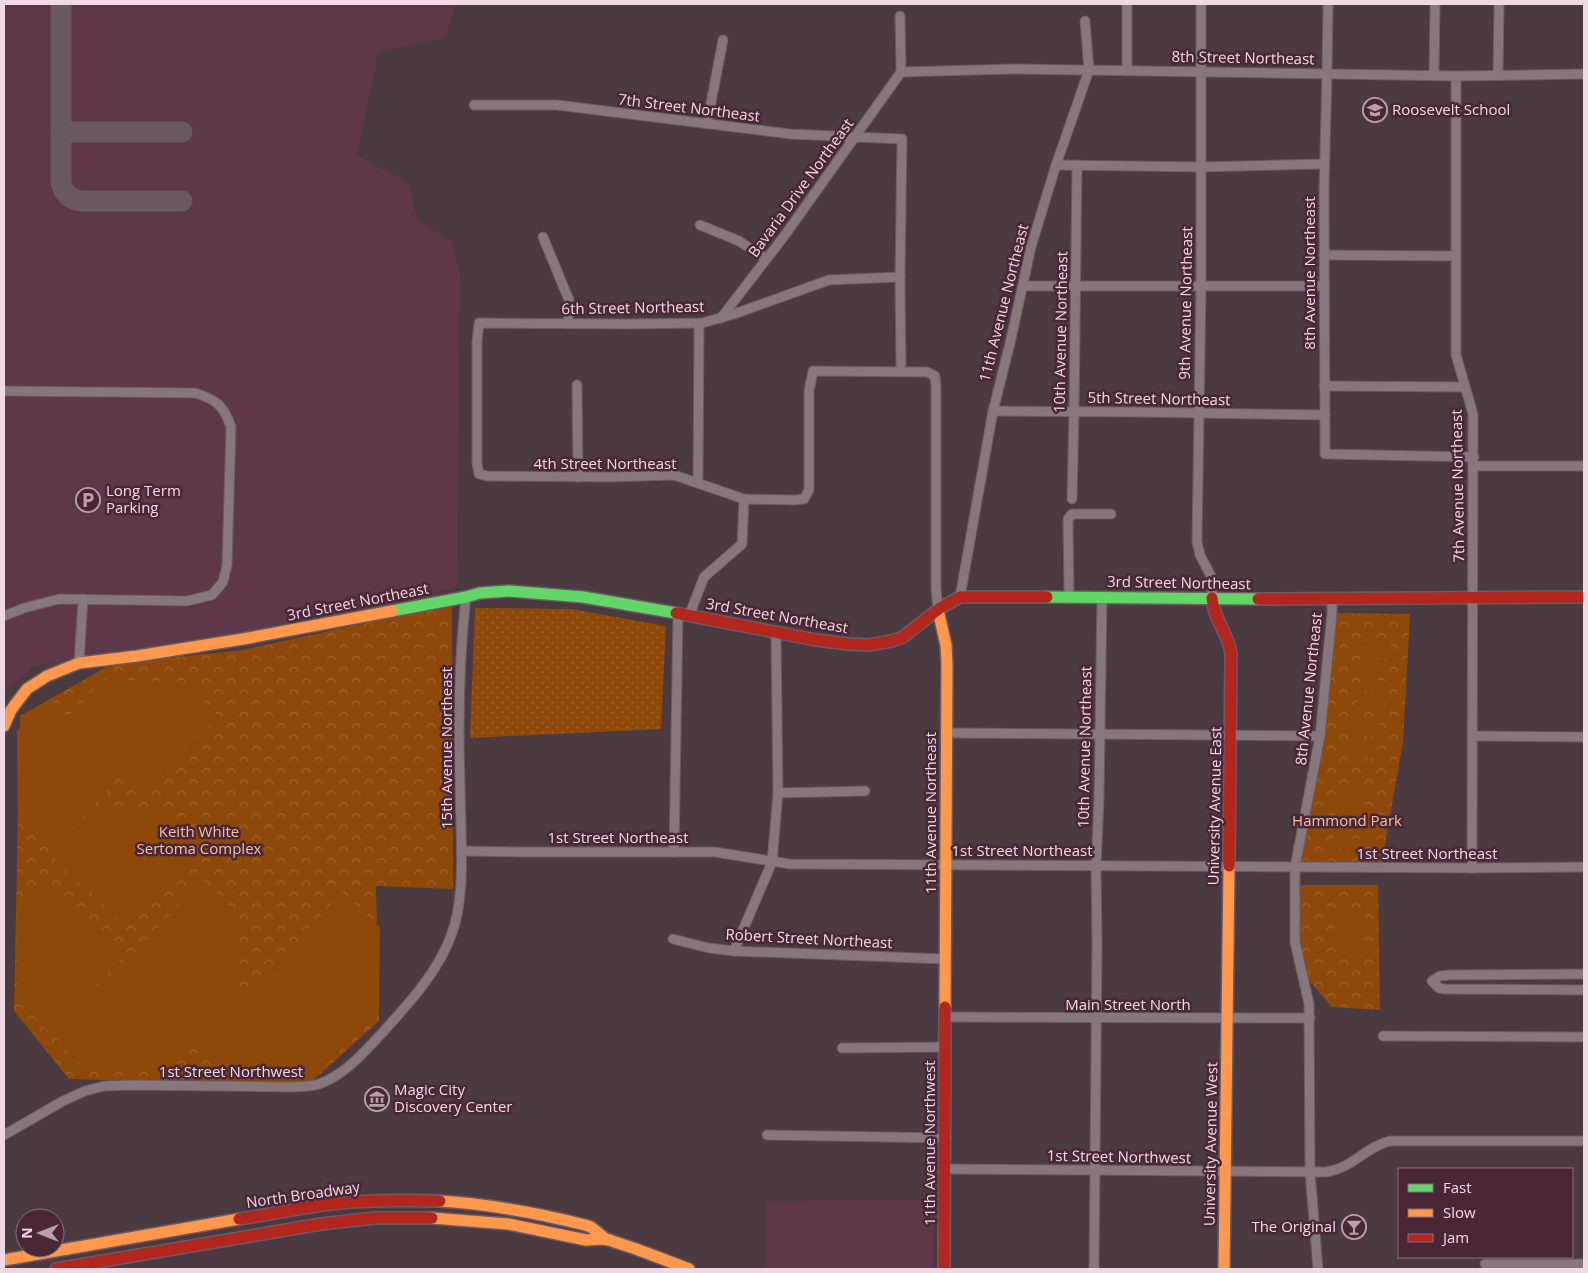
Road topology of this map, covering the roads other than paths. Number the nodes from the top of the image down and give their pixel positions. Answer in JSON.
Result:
{"nodes":[{"id":1,"x":1127,"y":4,"type":"edge"},
{"id":2,"x":1201,"y":4,"type":"edge"},
{"id":3,"x":1328,"y":4,"type":"edge"},
{"id":4,"x":1435,"y":4,"type":"edge"},
{"id":5,"x":1499,"y":4,"type":"edge"},
{"id":6,"x":900,"y":16,"type":"dead end"},
{"id":7,"x":1085,"y":21,"type":"dead end"},
{"id":8,"x":723,"y":40,"type":"dead end"},
{"id":9,"x":1089,"y":70,"type":"junction"},
{"id":10,"x":1127,"y":70,"type":"junction"},
{"id":11,"x":1201,"y":71,"type":"junction"},
{"id":12,"x":901,"y":72,"type":"junction"},
{"id":13,"x":1328,"y":73,"type":"junction"},
{"id":14,"x":1584,"y":74,"type":"edge"},
{"id":15,"x":1434,"y":75,"type":"junction"},
{"id":16,"x":1498,"y":75,"type":"junction"},
{"id":17,"x":1456,"y":76,"type":"junction"},
{"id":18,"x":474,"y":104,"type":"dead end"},
{"id":19,"x":707,"y":124,"type":"junction"},
{"id":20,"x":854,"y":137,"type":"junction"},
{"id":21,"x":1324,"y":164,"type":"junction"},
{"id":22,"x":1056,"y":165,"type":"junction"},
{"id":23,"x":1077,"y":165,"type":"junction"},
{"id":24,"x":1202,"y":167,"type":"junction"},
{"id":25,"x":700,"y":225,"type":"dead end"},
{"id":26,"x":543,"y":237,"type":"dead end"},
{"id":27,"x":1324,"y":255,"type":"junction"},
{"id":28,"x":1456,"y":256,"type":"junction"},
{"id":29,"x":766,"y":259,"type":"junction"},
{"id":30,"x":900,"y":277,"type":"junction"},
{"id":31,"x":1023,"y":286,"type":"junction"},
{"id":32,"x":1076,"y":286,"type":"junction"},
{"id":33,"x":1201,"y":286,"type":"junction"},
{"id":34,"x":1324,"y":286,"type":"junction"},
{"id":35,"x":721,"y":318,"type":"junction"},
{"id":36,"x":699,"y":323,"type":"junction"},
{"id":37,"x":568,"y":324,"type":"junction"},
{"id":38,"x":901,"y":371,"type":"junction"},
{"id":39,"x":577,"y":385,"type":"dead end"},
{"id":40,"x":1324,"y":386,"type":"junction"},
{"id":41,"x":1465,"y":387,"type":"junction"},
{"id":42,"x":4,"y":391,"type":"edge"},
{"id":43,"x":993,"y":411,"type":"junction"},
{"id":44,"x":1074,"y":412,"type":"junction"},
{"id":45,"x":1198,"y":413,"type":"junction"},
{"id":46,"x":1325,"y":415,"type":"junction"},
{"id":47,"x":1474,"y":457,"type":"junction"},
{"id":48,"x":1474,"y":466,"type":"junction"},
{"id":49,"x":1584,"y":466,"type":"edge"},
{"id":50,"x":487,"y":476,"type":"joint"},
{"id":51,"x":578,"y":477,"type":"junction"},
{"id":52,"x":698,"y":482,"type":"junction"},
{"id":53,"x":744,"y":499,"type":"junction"},
{"id":54,"x":1072,"y":499,"type":"dead end"},
{"id":55,"x":1111,"y":514,"type":"dead end"},
{"id":56,"x":1069,"y":596,"type":"junction"},
{"id":57,"x":466,"y":597,"type":"junction"},
{"id":58,"x":960,"y":597,"type":"junction"},
{"id":59,"x":1102,"y":597,"type":"junction"},
{"id":60,"x":1584,"y":597,"type":"edge"},
{"id":61,"x":1212,"y":598,"type":"junction"},
{"id":62,"x":1474,"y":598,"type":"junction"},
{"id":63,"x":1332,"y":599,"type":"junction"},
{"id":64,"x":83,"y":600,"type":"junction"},
{"id":65,"x":938,"y":610,"type":"junction"},
{"id":66,"x":684,"y":615,"type":"junction"},
{"id":67,"x":4,"y":616,"type":"edge"},
{"id":68,"x":776,"y":634,"type":"junction"},
{"id":69,"x":79,"y":663,"type":"junction"},
{"id":70,"x":4,"y":726,"type":"edge"},
{"id":71,"x":946,"y":733,"type":"junction"},
{"id":72,"x":1099,"y":734,"type":"junction"},
{"id":73,"x":1231,"y":735,"type":"junction"},
{"id":74,"x":1320,"y":736,"type":"junction"},
{"id":75,"x":1473,"y":736,"type":"junction"},
{"id":76,"x":1584,"y":737,"type":"edge"},
{"id":77,"x":865,"y":791,"type":"dead end"},
{"id":78,"x":778,"y":793,"type":"junction"},
{"id":79,"x":461,"y":851,"type":"junction"},
{"id":80,"x":674,"y":852,"type":"junction"},
{"id":81,"x":772,"y":862,"type":"junction"},
{"id":82,"x":945,"y":865,"type":"junction"},
{"id":83,"x":1096,"y":865,"type":"junction"},
{"id":84,"x":1229,"y":866,"type":"junction"},
{"id":85,"x":1295,"y":867,"type":"junction"},
{"id":86,"x":1584,"y":867,"type":"edge"},
{"id":87,"x":1472,"y":868,"type":"junction"},
{"id":88,"x":460,"y":898,"type":"joint"},
{"id":89,"x":672,"y":938,"type":"dead end"},
{"id":90,"x":734,"y":951,"type":"junction"},
{"id":91,"x":945,"y":959,"type":"junction"},
{"id":92,"x":1584,"y":974,"type":"edge"},
{"id":93,"x":1584,"y":990,"type":"edge"},
{"id":94,"x":945,"y":1017,"type":"junction"},
{"id":95,"x":1228,"y":1018,"type":"junction"},
{"id":96,"x":1310,"y":1018,"type":"junction"},
{"id":97,"x":1096,"y":1019,"type":"junction"},
{"id":98,"x":1383,"y":1036,"type":"dead end"},
{"id":99,"x":1584,"y":1038,"type":"edge"},
{"id":100,"x":946,"y":1047,"type":"junction"},
{"id":101,"x":842,"y":1048,"type":"dead end"},
{"id":102,"x":4,"y":1135,"type":"edge"},
{"id":103,"x":767,"y":1135,"type":"dead end"},
{"id":104,"x":946,"y":1138,"type":"junction"},
{"id":105,"x":1584,"y":1141,"type":"edge"},
{"id":106,"x":945,"y":1169,"type":"junction"},
{"id":107,"x":1094,"y":1170,"type":"junction"},
{"id":108,"x":1226,"y":1172,"type":"junction"},
{"id":109,"x":1310,"y":1172,"type":"junction"},
{"id":110,"x":602,"y":1238,"type":"junction"},
{"id":111,"x":4,"y":1260,"type":"edge"},
{"id":112,"x":1485,"y":1264,"type":"dead end"},
{"id":113,"x":1584,"y":1264,"type":"edge"},
{"id":114,"x":56,"y":1269,"type":"edge"},
{"id":115,"x":689,"y":1269,"type":"edge"},
{"id":116,"x":944,"y":1269,"type":"edge"},
{"id":117,"x":1094,"y":1269,"type":"edge"},
{"id":118,"x":1224,"y":1269,"type":"edge"},
{"id":119,"x":1318,"y":1269,"type":"edge"}],
"edges":[{"from":1,"to":10,"type":"street"},
{"from":2,"to":11,"type":"street","name":"9th Avenue Northeast"},
{"from":3,"to":13,"type":"street","name":"8th Avenue Northeast"},
{"from":4,"to":15,"type":"street"},
{"from":5,"to":16,"type":"street"},
{"from":6,"to":12,"type":"street"},
{"from":7,"to":9,"type":"street","name":"11th Avenue Northeast"},
{"from":8,"to":19,"type":"street"},
{"from":9,"to":10,"type":"street","name":"8th Street Northeast"},
{"from":9,"to":12,"type":"street","name":"8th Street Northeast"},
{"from":9,"to":22,"type":"street","name":"11th Avenue Northeast"},
{"from":10,"to":11,"type":"street","name":"8th Street Northeast"},
{"from":11,"to":13,"type":"street","name":"8th Street Northeast"},
{"from":11,"to":24,"type":"street","name":"9th Avenue Northeast"},
{"from":12,"to":20,"type":"street","name":"Bavaria Drive Northeast"},
{"from":13,"to":15,"type":"street","name":"8th Street Northeast"},
{"from":13,"to":21,"type":"street","name":"8th Avenue Northeast"},
{"from":14,"to":16,"type":"street","name":"8th Street Northeast"},
{"from":15,"to":17,"type":"street","name":"8th Street Northeast"},
{"from":16,"to":17,"type":"street","name":"8th Street Northeast"},
{"from":17,"to":28,"type":"street","name":"7th Avenue Northeast"},
{"from":18,"to":19,"type":"street","name":"7th Street Northeast"},
{"from":19,"to":20,"type":"street","name":"7th Street Northeast"},
{"from":20,"to":29,"type":"street","name":"Bavaria Drive Northeast"},
{"from":20,"to":30,"type":"street","name":"7th Street Northeast"},
{"from":21,"to":24,"type":"street"},
{"from":21,"to":27,"type":"street","name":"8th Avenue Northeast"},
{"from":22,"to":23,"type":"street"},
{"from":22,"to":31,"type":"street","name":"11th Avenue Northeast"},
{"from":23,"to":24,"type":"street"},
{"from":23,"to":32,"type":"street","name":"10th Avenue Northeast"},
{"from":24,"to":33,"type":"street","name":"9th Avenue Northeast"},
{"from":25,"to":29,"type":"street"},
{"from":26,"to":37,"type":"street"},
{"from":27,"to":28,"type":"street"},
{"from":27,"to":34,"type":"street","name":"8th Avenue Northeast"},
{"from":28,"to":41,"type":"street","name":"7th Avenue Northeast"},
{"from":29,"to":35,"type":"street","name":"Bavaria Drive Northeast"},
{"from":30,"to":35,"type":"street","name":"6th Street Northeast"},
{"from":30,"to":38,"type":"street"},
{"from":31,"to":32,"type":"street"},
{"from":31,"to":43,"type":"street","name":"11th Avenue Northeast"},
{"from":32,"to":33,"type":"street"},
{"from":32,"to":44,"type":"street","name":"10th Avenue Northeast"},
{"from":33,"to":34,"type":"street"},
{"from":33,"to":45,"type":"street","name":"9th Avenue Northeast"},
{"from":34,"to":40,"type":"street","name":"8th Avenue Northeast"},
{"from":35,"to":36,"type":"street","name":"6th Street Northeast"},
{"from":36,"to":37,"type":"street","name":"6th Street Northeast"},
{"from":36,"to":52,"type":"street"},
{"from":37,"to":50,"type":"street","name":"6th Street Northeast"},
{"from":38,"to":53,"type":"street","name":"4th Street Northeast"},
{"from":38,"to":65,"type":"street"},
{"from":39,"to":51,"type":"street"},
{"from":40,"to":41,"type":"street"},
{"from":40,"to":46,"type":"street","name":"8th Avenue Northeast"},
{"from":41,"to":47,"type":"street","name":"7th Avenue Northeast"},
{"from":42,"to":64,"type":"street"},
{"from":43,"to":44,"type":"street","name":"5th Street Northeast"},
{"from":43,"to":58,"type":"street","name":"11th Avenue Northeast"},
{"from":44,"to":45,"type":"street","name":"5th Street Northeast"},
{"from":44,"to":54,"type":"street","name":"10th Avenue Northeast"},
{"from":45,"to":46,"type":"street","name":"5th Street Northeast"},
{"from":45,"to":61,"type":"street","name":"9th Avenue Northeast"},
{"from":46,"to":47,"type":"street","name":"8th Avenue Northeast"},
{"from":47,"to":48,"type":"street","name":"7th Avenue Northeast"},
{"from":48,"to":49,"type":"street"},
{"from":48,"to":62,"type":"street","name":"7th Avenue Northeast"},
{"from":50,"to":51,"type":"street","name":"4th Street Northeast"},
{"from":51,"to":52,"type":"street","name":"4th Street Northeast"},
{"from":52,"to":53,"type":"street","name":"4th Street Northeast"},
{"from":53,"to":66,"type":"street"},
{"from":55,"to":56,"type":"street"},
{"from":56,"to":58,"type":"street","name":"3rd Street Northeast"},
{"from":56,"to":59,"type":"street","name":"3rd Street Northeast"},
{"from":57,"to":66,"type":"street","name":"3rd Street Northeast"},
{"from":57,"to":69,"type":"street","name":"3rd Street Northeast"},
{"from":57,"to":79,"type":"street","name":"15th Avenue Northeast"},
{"from":58,"to":65,"type":"street","name":"3rd Street Northeast"},
{"from":59,"to":61,"type":"street","name":"3rd Street Northeast"},
{"from":59,"to":72,"type":"street","name":"10th Avenue Northeast"},
{"from":60,"to":62,"type":"street","name":"3rd Street Northeast"},
{"from":61,"to":63,"type":"street","name":"3rd Street Northeast"},
{"from":61,"to":73,"type":"street","name":"University Avenue East"},
{"from":62,"to":63,"type":"street","name":"3rd Street Northeast"},
{"from":62,"to":75,"type":"street","name":"7th Avenue Northeast"},
{"from":63,"to":74,"type":"street","name":"8th Avenue Northeast"},
{"from":64,"to":67,"type":"street"},
{"from":64,"to":69,"type":"street"},
{"from":65,"to":68,"type":"street","name":"3rd Street Northeast"},
{"from":65,"to":71,"type":"street","name":"11th Avenue Northeast"},
{"from":66,"to":68,"type":"street","name":"3rd Street Northeast"},
{"from":66,"to":80,"type":"street"},
{"from":68,"to":78,"type":"street"},
{"from":69,"to":70,"type":"street","name":"3rd Street Northeast"},
{"from":71,"to":72,"type":"street"},
{"from":71,"to":82,"type":"street","name":"11th Avenue Northeast"},
{"from":72,"to":73,"type":"street"},
{"from":72,"to":83,"type":"street","name":"10th Avenue Northeast"},
{"from":73,"to":74,"type":"street"},
{"from":73,"to":84,"type":"street","name":"University Avenue East"},
{"from":74,"to":85,"type":"street","name":"8th Avenue Northeast"},
{"from":75,"to":76,"type":"street"},
{"from":75,"to":87,"type":"street","name":"7th Avenue Northeast"},
{"from":77,"to":78,"type":"street"},
{"from":78,"to":81,"type":"street"},
{"from":79,"to":80,"type":"street","name":"1st Street Northeast"},
{"from":79,"to":88,"type":"street","name":"15th Avenue Northeast"},
{"from":80,"to":81,"type":"street","name":"1st Street Northeast"},
{"from":81,"to":82,"type":"street","name":"1st Street Northeast"},
{"from":81,"to":90,"type":"street"},
{"from":82,"to":83,"type":"street","name":"1st Street Northeast"},
{"from":82,"to":91,"type":"street","name":"11th Avenue Northeast"},
{"from":83,"to":84,"type":"street","name":"1st Street Northeast"},
{"from":83,"to":97,"type":"street","name":"10th Avenue Northeast"},
{"from":84,"to":85,"type":"street","name":"1st Street Northeast"},
{"from":84,"to":95,"type":"street","name":"University Avenue East"},
{"from":85,"to":87,"type":"street","name":"1st Street Northeast"},
{"from":85,"to":96,"type":"street","name":"8th Avenue Northeast"},
{"from":86,"to":87,"type":"street","name":"1st Street Northeast"},
{"from":88,"to":102,"type":"street","name":"1st Street Northwest"},
{"from":89,"to":90,"type":"street","name":"Robert Street Northeast"},
{"from":90,"to":91,"type":"street","name":"Robert Street Northeast"},
{"from":91,"to":94,"type":"street","name":"11th Avenue Northeast"},
{"from":92,"to":93,"type":"street"},
{"from":94,"to":97,"type":"street","name":"Main Street North"},
{"from":94,"to":100,"type":"street","name":"11th Avenue Northwest"},
{"from":95,"to":96,"type":"street","name":"Main Street North"},
{"from":95,"to":97,"type":"street","name":"Main Street North"},
{"from":95,"to":108,"type":"street","name":"University Avenue West"},
{"from":96,"to":109,"type":"street","name":"8th Avenue Northeast"},
{"from":97,"to":107,"type":"street","name":"10th Avenue Northeast"},
{"from":98,"to":99,"type":"street"},
{"from":100,"to":101,"type":"street"},
{"from":100,"to":104,"type":"street","name":"11th Avenue Northwest"},
{"from":103,"to":104,"type":"street"},
{"from":104,"to":106,"type":"street","name":"11th Avenue Northwest"},
{"from":105,"to":109,"type":"street","name":"1st Street Northwest"},
{"from":106,"to":107,"type":"street","name":"1st Street Northwest"},
{"from":106,"to":116,"type":"street","name":"11th Avenue Northwest"},
{"from":107,"to":108,"type":"street","name":"1st Street Northwest"},
{"from":107,"to":117,"type":"street","name":"10th Avenue Northeast"},
{"from":108,"to":109,"type":"street","name":"1st Street Northwest"},
{"from":108,"to":118,"type":"street","name":"University Avenue West"},
{"from":109,"to":119,"type":"street","name":"8th Avenue Northeast"},
{"from":110,"to":111,"type":"street","name":"North Broadway"},
{"from":110,"to":114,"type":"street","name":"North Broadway"},
{"from":110,"to":115,"type":"street","name":"North Broadway"},
{"from":112,"to":113,"type":"street"}]}
